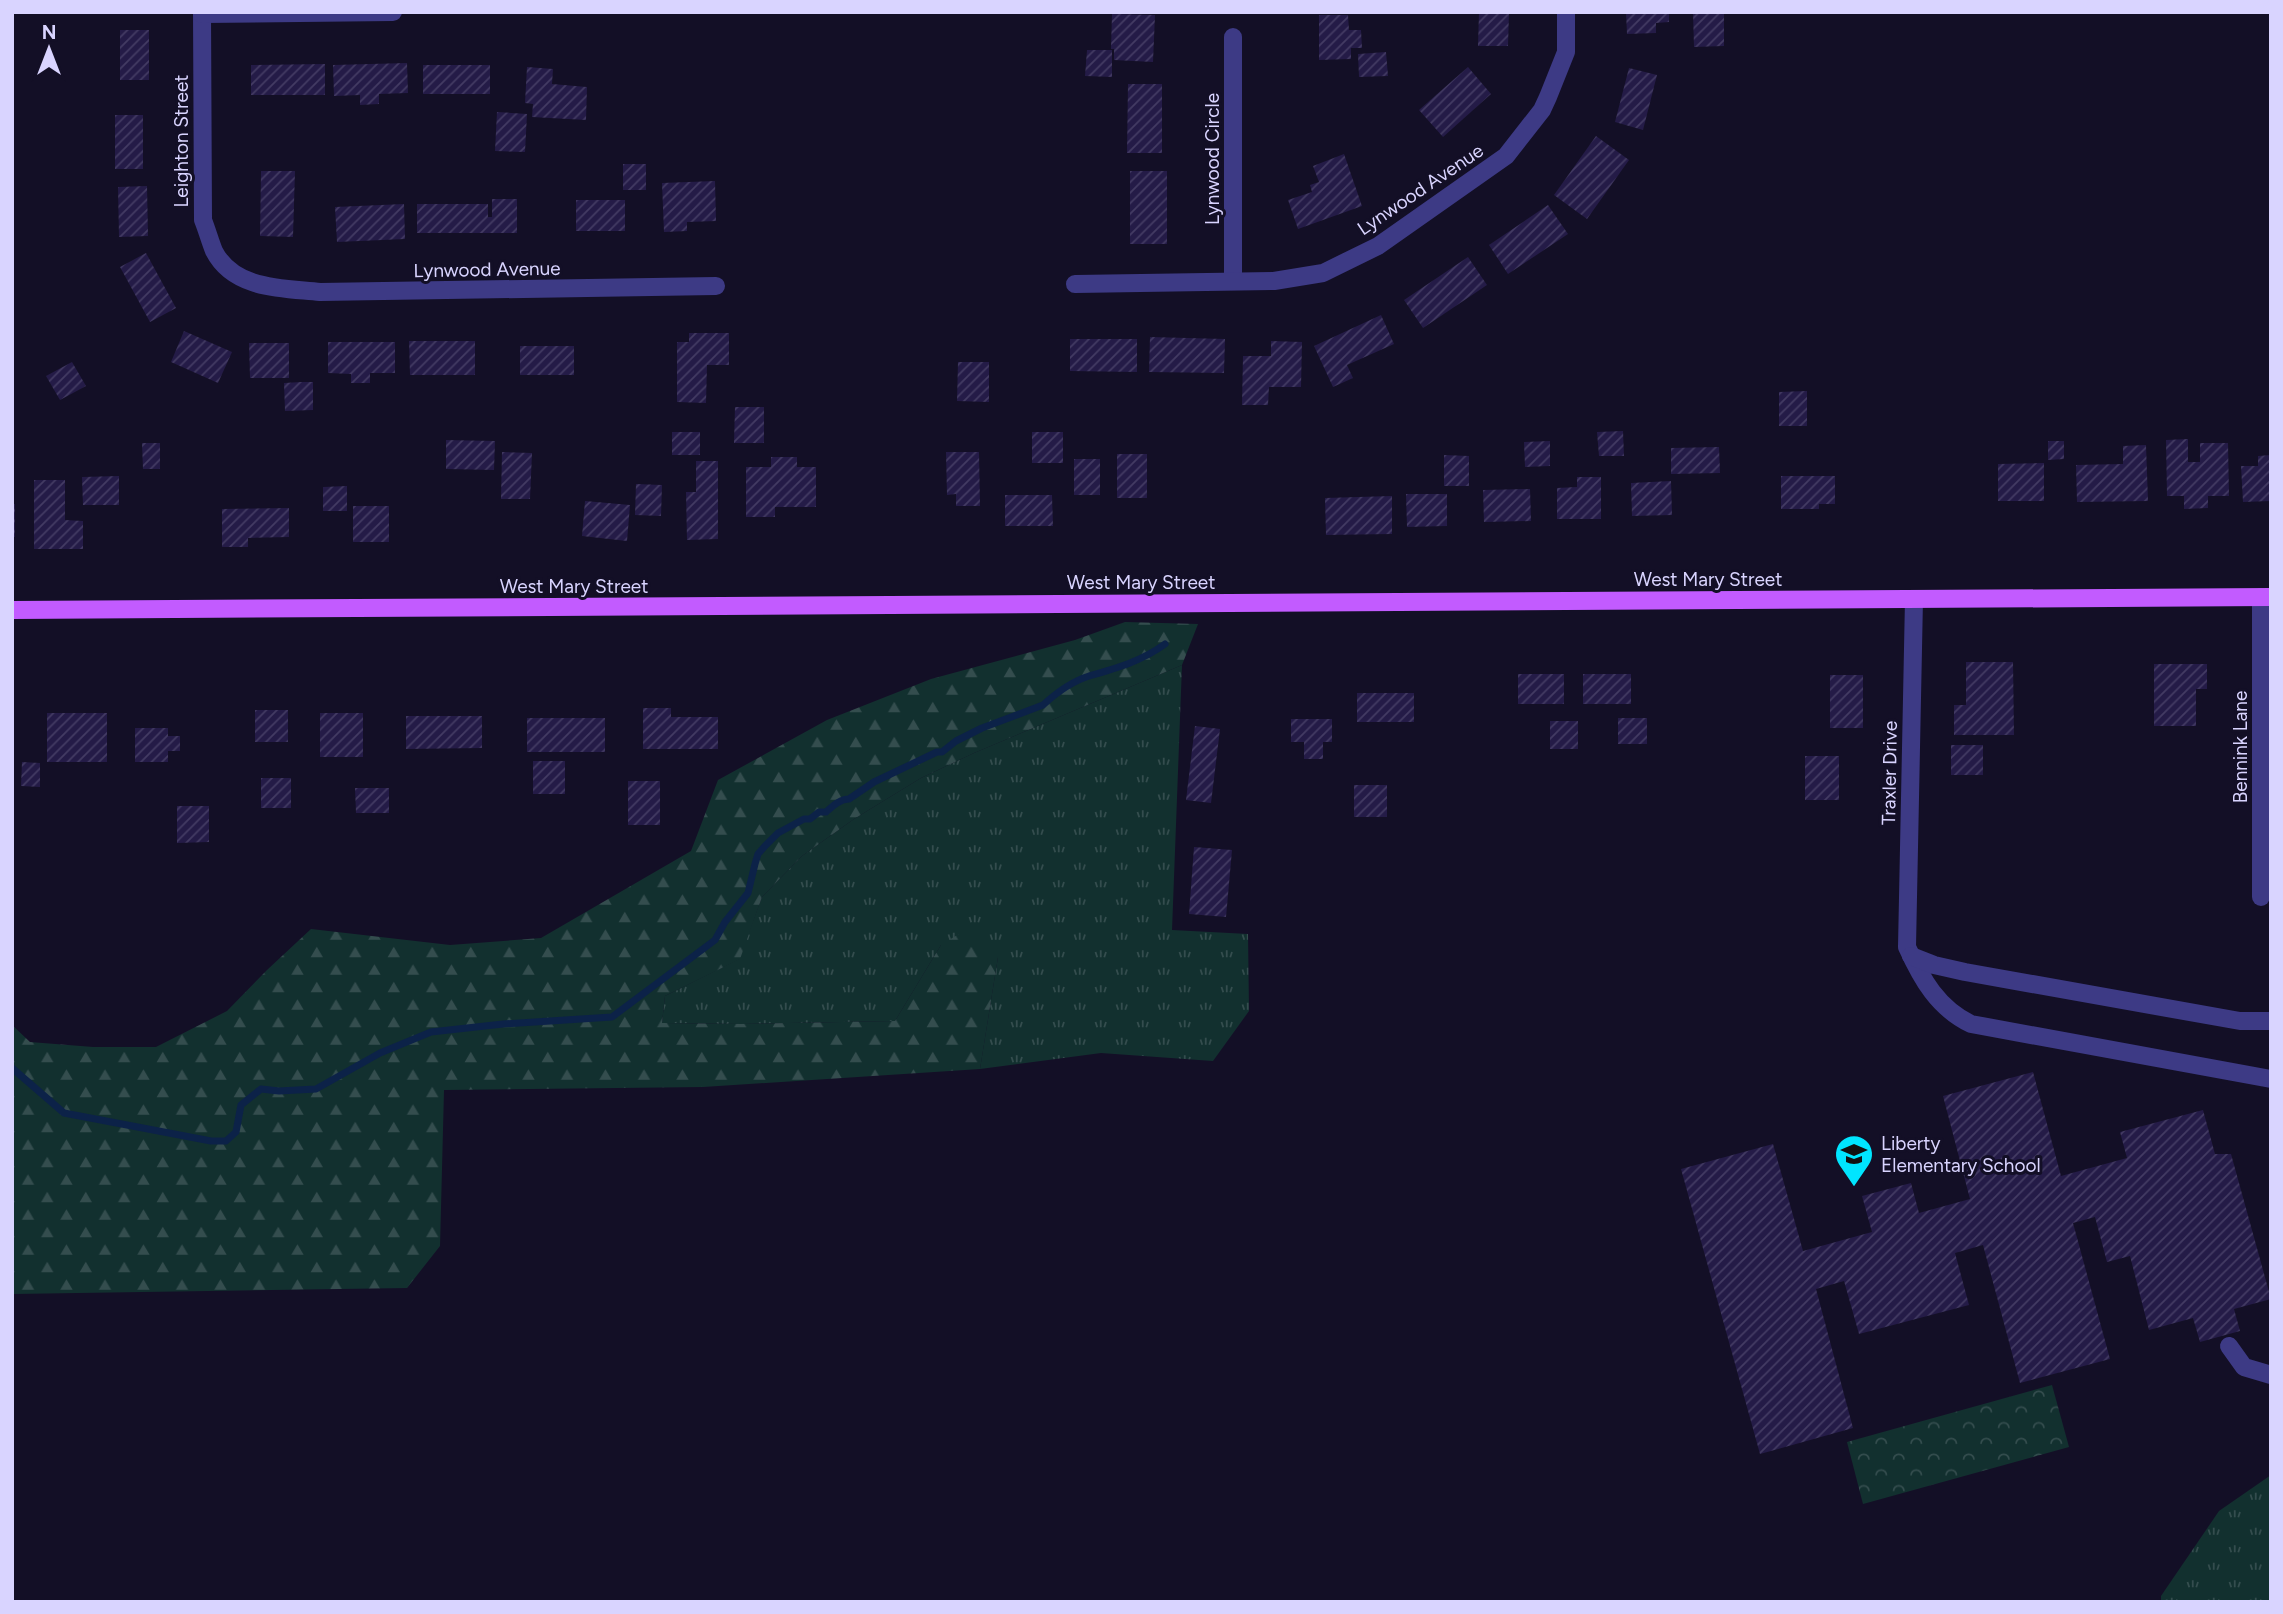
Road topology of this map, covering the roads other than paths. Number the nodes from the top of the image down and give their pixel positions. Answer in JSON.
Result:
{"nodes":[{"id":1,"x":393,"y":12,"type":"edge"},
{"id":2,"x":1566,"y":12,"type":"edge"},
{"id":3,"x":202,"y":13,"type":"edge"},
{"id":4,"x":1233,"y":37,"type":"dead end"},
{"id":5,"x":1233,"y":281,"type":"junction"},
{"id":6,"x":1075,"y":284,"type":"dead end"},
{"id":7,"x":259,"y":286,"type":"joint"},
{"id":8,"x":716,"y":286,"type":"dead end"},
{"id":9,"x":2266,"y":597,"type":"edge"},
{"id":10,"x":1914,"y":599,"type":"junction"},
{"id":11,"x":12,"y":610,"type":"edge"},
{"id":12,"x":2261,"y":897,"type":"dead end"},
{"id":13,"x":1909,"y":952,"type":"junction"},
{"id":14,"x":2271,"y":1021,"type":"edge"},
{"id":15,"x":2271,"y":1079,"type":"edge"},
{"id":16,"x":2229,"y":1346,"type":"dead end"},
{"id":17,"x":2271,"y":1375,"type":"edge"}],
"edges":[{"from":1,"to":3,"type":"street"},
{"from":2,"to":5,"type":"street","name":"Lynwood Avenue"},
{"from":3,"to":7,"type":"street","name":"Leighton Street"},
{"from":4,"to":5,"type":"street","name":"Lynwood Circle"},
{"from":5,"to":6,"type":"street","name":"Lynwood Avenue"},
{"from":7,"to":8,"type":"street","name":"Lynwood Avenue"},
{"from":9,"to":10,"type":"main road","name":"West Mary Street"},
{"from":9,"to":12,"type":"street","name":"Bennink Lane"},
{"from":10,"to":11,"type":"main road","name":"West Mary Street"},
{"from":10,"to":13,"type":"street","name":"Traxler Drive"},
{"from":13,"to":14,"type":"street"},
{"from":13,"to":15,"type":"street"},
{"from":16,"to":17,"type":"street"}]}
